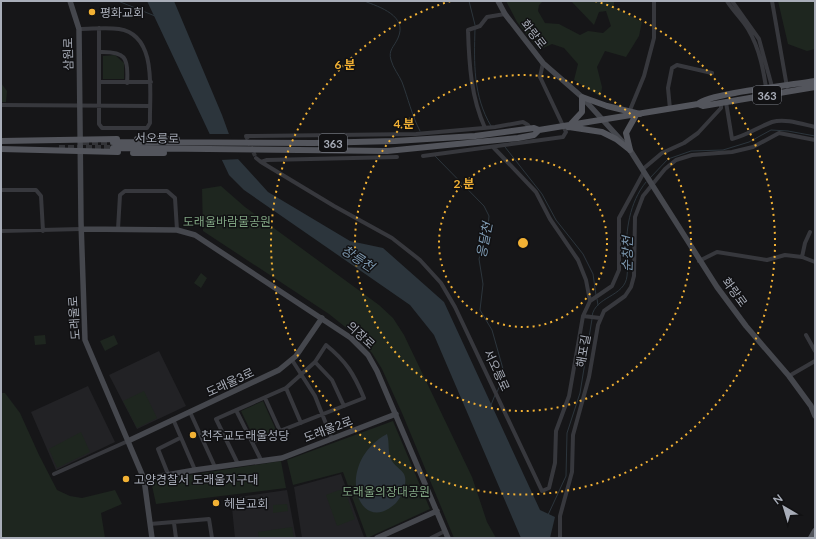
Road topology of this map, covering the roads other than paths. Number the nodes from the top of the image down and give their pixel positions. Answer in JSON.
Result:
{"nodes":[{"id":1,"x":498,"y":1,"type":"edge"},
{"id":2,"x":654,"y":1,"type":"edge"},
{"id":3,"x":727,"y":1,"type":"edge"},
{"id":4,"x":732,"y":1,"type":"edge"},
{"id":5,"x":772,"y":1,"type":"edge"},
{"id":6,"x":70,"y":2,"type":"edge"},
{"id":7,"x":505,"y":14,"type":"junction"},
{"id":8,"x":99,"y":28,"type":"junction"},
{"id":9,"x":79,"y":29,"type":"junction"},
{"id":10,"x":99,"y":52,"type":"junction"},
{"id":11,"x":543,"y":63,"type":"junction"},
{"id":12,"x":712,"y":73,"type":"dead end"},
{"id":13,"x":815,"y":81,"type":"edge"},
{"id":14,"x":99,"y":82,"type":"junction"},
{"id":15,"x":151,"y":82,"type":"junction"},
{"id":16,"x":127,"y":83,"type":"junction"},
{"id":17,"x":815,"y":87,"type":"edge"},
{"id":18,"x":788,"y":88,"type":"junction"},
{"id":19,"x":770,"y":91,"type":"junction"},
{"id":20,"x":582,"y":97,"type":"junction"},
{"id":21,"x":723,"y":102,"type":"junction"},
{"id":22,"x":99,"y":104,"type":"junction"},
{"id":23,"x":698,"y":104,"type":"junction"},
{"id":24,"x":1,"y":105,"type":"edge"},
{"id":25,"x":80,"y":105,"type":"junction"},
{"id":26,"x":150,"y":106,"type":"junction"},
{"id":27,"x":670,"y":109,"type":"junction"},
{"id":28,"x":630,"y":110,"type":"junction"},
{"id":29,"x":639,"y":114,"type":"junction"},
{"id":30,"x":605,"y":121,"type":"junction"},
{"id":31,"x":566,"y":127,"type":"junction"},
{"id":32,"x":815,"y":127,"type":"edge"},
{"id":33,"x":486,"y":128,"type":"junction"},
{"id":34,"x":530,"y":128,"type":"junction"},
{"id":35,"x":539,"y":130,"type":"junction"},
{"id":36,"x":246,"y":136,"type":"dead end"},
{"id":37,"x":421,"y":136,"type":"junction"},
{"id":38,"x":502,"y":136,"type":"junction"},
{"id":39,"x":493,"y":137,"type":"junction"},
{"id":40,"x":80,"y":140,"type":"junction"},
{"id":41,"x":815,"y":140,"type":"edge"},
{"id":42,"x":1,"y":141,"type":"edge"},
{"id":43,"x":197,"y":143,"type":"junction"},
{"id":44,"x":494,"y":148,"type":"junction"},
{"id":45,"x":1,"y":149,"type":"edge"},
{"id":46,"x":80,"y":149,"type":"junction"},
{"id":47,"x":200,"y":150,"type":"junction"},
{"id":48,"x":630,"y":150,"type":"junction"},
{"id":49,"x":423,"y":156,"type":"dead end"},
{"id":50,"x":397,"y":157,"type":"dead end"},
{"id":51,"x":256,"y":158,"type":"tunnel mouth"},
{"id":52,"x":261,"y":162,"type":"junction"},
{"id":53,"x":647,"y":176,"type":"junction"},
{"id":54,"x":1,"y":190,"type":"edge"},
{"id":55,"x":81,"y":229,"type":"junction"},
{"id":56,"x":118,"y":229,"type":"junction"},
{"id":57,"x":177,"y":230,"type":"junction"},
{"id":58,"x":1,"y":231,"type":"edge"},
{"id":59,"x":43,"y":231,"type":"junction"},
{"id":60,"x":810,"y":232,"type":"dead end"},
{"id":61,"x":802,"y":257,"type":"junction"},
{"id":62,"x":699,"y":260,"type":"junction"},
{"id":63,"x":815,"y":262,"type":"edge"},
{"id":64,"x":591,"y":300,"type":"junction"},
{"id":65,"x":584,"y":316,"type":"junction"},
{"id":66,"x":322,"y":318,"type":"junction"},
{"id":67,"x":598,"y":318,"type":"junction"},
{"id":68,"x":806,"y":335,"type":"dead end"},
{"id":69,"x":815,"y":351,"type":"edge"},
{"id":70,"x":292,"y":360,"type":"junction"},
{"id":71,"x":815,"y":361,"type":"edge"},
{"id":72,"x":315,"y":362,"type":"junction"},
{"id":73,"x":303,"y":374,"type":"junction"},
{"id":74,"x":789,"y":376,"type":"junction"},
{"id":75,"x":286,"y":388,"type":"junction"},
{"id":76,"x":265,"y":398,"type":"junction"},
{"id":77,"x":344,"y":406,"type":"junction"},
{"id":78,"x":814,"y":406,"type":"edge"},
{"id":79,"x":236,"y":410,"type":"junction"},
{"id":80,"x":190,"y":412,"type":"junction"},
{"id":81,"x":396,"y":414,"type":"junction"},
{"id":82,"x":323,"y":415,"type":"junction"},
{"id":83,"x":815,"y":416,"type":"edge"},
{"id":84,"x":173,"y":419,"type":"junction"},
{"id":85,"x":301,"y":423,"type":"junction"},
{"id":86,"x":280,"y":431,"type":"junction"},
{"id":87,"x":180,"y":438,"type":"junction"},
{"id":88,"x":332,"y":439,"type":"junction"},
{"id":89,"x":128,"y":441,"type":"junction"},
{"id":90,"x":252,"y":442,"type":"junction"},
{"id":91,"x":261,"y":460,"type":"junction"},
{"id":92,"x":238,"y":464,"type":"junction"},
{"id":93,"x":215,"y":467,"type":"junction"},
{"id":94,"x":195,"y":470,"type":"junction"},
{"id":95,"x":54,"y":474,"type":"dead end"},
{"id":96,"x":168,"y":474,"type":"junction"},
{"id":97,"x":144,"y":480,"type":"junction"},
{"id":98,"x":437,"y":511,"type":"junction"},
{"id":99,"x":174,"y":523,"type":"junction"},
{"id":100,"x":150,"y":524,"type":"junction"},
{"id":101,"x":445,"y":531,"type":"junction"},
{"id":102,"x":815,"y":531,"type":"edge"},
{"id":103,"x":152,"y":538,"type":"edge"},
{"id":104,"x":176,"y":538,"type":"edge"},
{"id":105,"x":212,"y":538,"type":"edge"},
{"id":106,"x":377,"y":538,"type":"edge"},
{"id":107,"x":431,"y":538,"type":"edge"},
{"id":108,"x":448,"y":538,"type":"edge"},
{"id":109,"x":560,"y":538,"type":"edge"},
{"id":110,"x":811,"y":538,"type":"edge"}],
"edges":[{"from":1,"to":7,"type":"street","name":"화랑로"},
{"from":2,"to":28,"type":"street"},
{"from":3,"to":19,"type":"street"},
{"from":4,"to":19,"type":"street"},
{"from":5,"to":18,"type":"street"},
{"from":6,"to":9,"type":"street","name":"삼원로"},
{"from":7,"to":11,"type":"street","name":"화랑로"},
{"from":7,"to":33,"type":"street","name":"화랑로"},
{"from":8,"to":9,"type":"street"},
{"from":8,"to":10,"type":"street"},
{"from":8,"to":15,"type":"street"},
{"from":9,"to":25,"type":"street","name":"삼원로"},
{"from":10,"to":14,"type":"street"},
{"from":10,"to":16,"type":"street"},
{"from":11,"to":20,"type":"street","name":"화랑로"},
{"from":11,"to":31,"type":"street"},
{"from":12,"to":27,"type":"street"},
{"from":13,"to":18,"type":"main road","number":"363"},
{"from":14,"to":16,"type":"street"},
{"from":14,"to":22,"type":"street"},
{"from":15,"to":16,"type":"street"},
{"from":15,"to":26,"type":"street"},
{"from":17,"to":18,"type":"main road","number":"363"},
{"from":18,"to":19,"type":"main road","number":"363"},
{"from":19,"to":21,"type":"main road","number":"363"},
{"from":19,"to":23,"type":"main road","number":"363"},
{"from":20,"to":28,"type":"main road"},
{"from":20,"to":30,"type":"street","name":"화랑로"},
{"from":20,"to":31,"type":"main road"},
{"from":21,"to":23,"type":"main road","number":"363"},
{"from":21,"to":32,"type":"street"},
{"from":21,"to":53,"type":"street"},
{"from":22,"to":25,"type":"street"},
{"from":22,"to":26,"type":"street"},
{"from":22,"to":26,"type":"street"},
{"from":23,"to":27,"type":"main road","number":"363"},
{"from":24,"to":25,"type":"street"},
{"from":25,"to":40,"type":"street","name":"삼원로"},
{"from":27,"to":29,"type":"main road","number":"363"},
{"from":28,"to":29,"type":"main road"},
{"from":29,"to":30,"type":"main road","number":"363"},
{"from":29,"to":48,"type":"main road"},
{"from":30,"to":31,"type":"main road","number":"363"},
{"from":30,"to":48,"type":"street","name":"화랑로"},
{"from":31,"to":35,"type":"main road","number":"363"},
{"from":31,"to":44,"type":"street"},
{"from":31,"to":48,"type":"main road"},
{"from":33,"to":34,"type":"street"},
{"from":33,"to":37,"type":"street"},
{"from":34,"to":35,"type":"main road","number":"363"},
{"from":34,"to":38,"type":"main road","number":"363"},
{"from":35,"to":38,"type":"main road","number":"363"},
{"from":36,"to":37,"type":"street"},
{"from":37,"to":39,"type":"main road","number":"363"},
{"from":37,"to":43,"type":"main road","number":"363"},
{"from":38,"to":39,"type":"main road","number":"363"},
{"from":39,"to":47,"type":"main road","number":"363"},
{"from":40,"to":42,"type":"main road"},
{"from":40,"to":43,"type":"main road"},
{"from":40,"to":46,"type":"street","name":"삼원로"},
{"from":41,"to":53,"type":"street"},
{"from":43,"to":47,"type":"main road","name":"서오릉로","number":"363"},
{"from":44,"to":49,"type":"street"},
{"from":44,"to":64,"type":"street"},
{"from":45,"to":46,"type":"main road"},
{"from":46,"to":47,"type":"main road"},
{"from":46,"to":55,"type":"street","name":"도래울로"},
{"from":48,"to":53,"type":"street","name":"화랑로"},
{"from":50,"to":52,"type":"street"},
{"from":51,"to":52,"type":"street","name":"서오릉로"},
{"from":52,"to":65,"type":"street","name":"서오릉로"},
{"from":53,"to":62,"type":"street","name":"화랑로"},
{"from":53,"to":64,"type":"street"},
{"from":53,"to":67,"type":"street"},
{"from":54,"to":59,"type":"street"},
{"from":55,"to":56,"type":"street","name":"의장로"},
{"from":55,"to":59,"type":"street","name":"의장로"},
{"from":55,"to":89,"type":"street","name":"도래울로"},
{"from":56,"to":57,"type":"street","name":"의장로"},
{"from":56,"to":57,"type":"street"},
{"from":57,"to":66,"type":"street","name":"의장로"},
{"from":58,"to":59,"type":"street","name":"의장로"},
{"from":60,"to":61,"type":"street"},
{"from":61,"to":62,"type":"street"},
{"from":61,"to":63,"type":"street"},
{"from":62,"to":74,"type":"street","name":"화랑로"},
{"from":64,"to":65,"type":"street","name":"서오릉로"},
{"from":65,"to":67,"type":"street"},
{"from":66,"to":70,"type":"street","name":"도래울3로"},
{"from":66,"to":81,"type":"street","name":"의장로"},
{"from":67,"to":109,"type":"street","name":"해포길"},
{"from":68,"to":69,"type":"street"},
{"from":70,"to":73,"type":"street"},
{"from":70,"to":80,"type":"street","name":"도래울3로"},
{"from":71,"to":74,"type":"street"},
{"from":72,"to":73,"type":"street"},
{"from":72,"to":77,"type":"street"},
{"from":72,"to":77,"type":"street"},
{"from":73,"to":75,"type":"street"},
{"from":73,"to":82,"type":"street"},
{"from":74,"to":78,"type":"street","name":"화랑로"},
{"from":75,"to":76,"type":"street"},
{"from":75,"to":85,"type":"street"},
{"from":76,"to":79,"type":"street"},
{"from":76,"to":86,"type":"street"},
{"from":77,"to":82,"type":"street"},
{"from":78,"to":83,"type":"street","name":"화랑로"},
{"from":79,"to":90,"type":"street"},
{"from":79,"to":92,"type":"street"},
{"from":80,"to":84,"type":"street","name":"도래울3로"},
{"from":80,"to":93,"type":"street"},
{"from":81,"to":88,"type":"street","name":"도래울2로"},
{"from":81,"to":98,"type":"street","name":"의장로"},
{"from":82,"to":85,"type":"street"},
{"from":82,"to":88,"type":"street"},
{"from":84,"to":87,"type":"street"},
{"from":84,"to":89,"type":"street","name":"도래울3로"},
{"from":85,"to":86,"type":"street"},
{"from":86,"to":90,"type":"street"},
{"from":87,"to":94,"type":"street"},
{"from":87,"to":96,"type":"street"},
{"from":88,"to":91,"type":"street","name":"도래울2로"},
{"from":89,"to":95,"type":"street"},
{"from":89,"to":97,"type":"street","name":"도래울로"},
{"from":90,"to":91,"type":"street"},
{"from":91,"to":92,"type":"street","name":"도래울2로"},
{"from":92,"to":93,"type":"street","name":"도래울2로"},
{"from":93,"to":94,"type":"street","name":"도래울2로"},
{"from":94,"to":96,"type":"street","name":"도래울2로"},
{"from":96,"to":97,"type":"street","name":"도래울2로"},
{"from":97,"to":100,"type":"street","name":"도래울로"},
{"from":98,"to":101,"type":"street","name":"의장로"},
{"from":98,"to":106,"type":"street"},
{"from":99,"to":100,"type":"street"},
{"from":99,"to":104,"type":"street"},
{"from":99,"to":105,"type":"street"},
{"from":100,"to":103,"type":"street","name":"도래울로"},
{"from":101,"to":107,"type":"street"},
{"from":101,"to":108,"type":"street","name":"의장로"},
{"from":102,"to":110,"type":"main road"}]}
